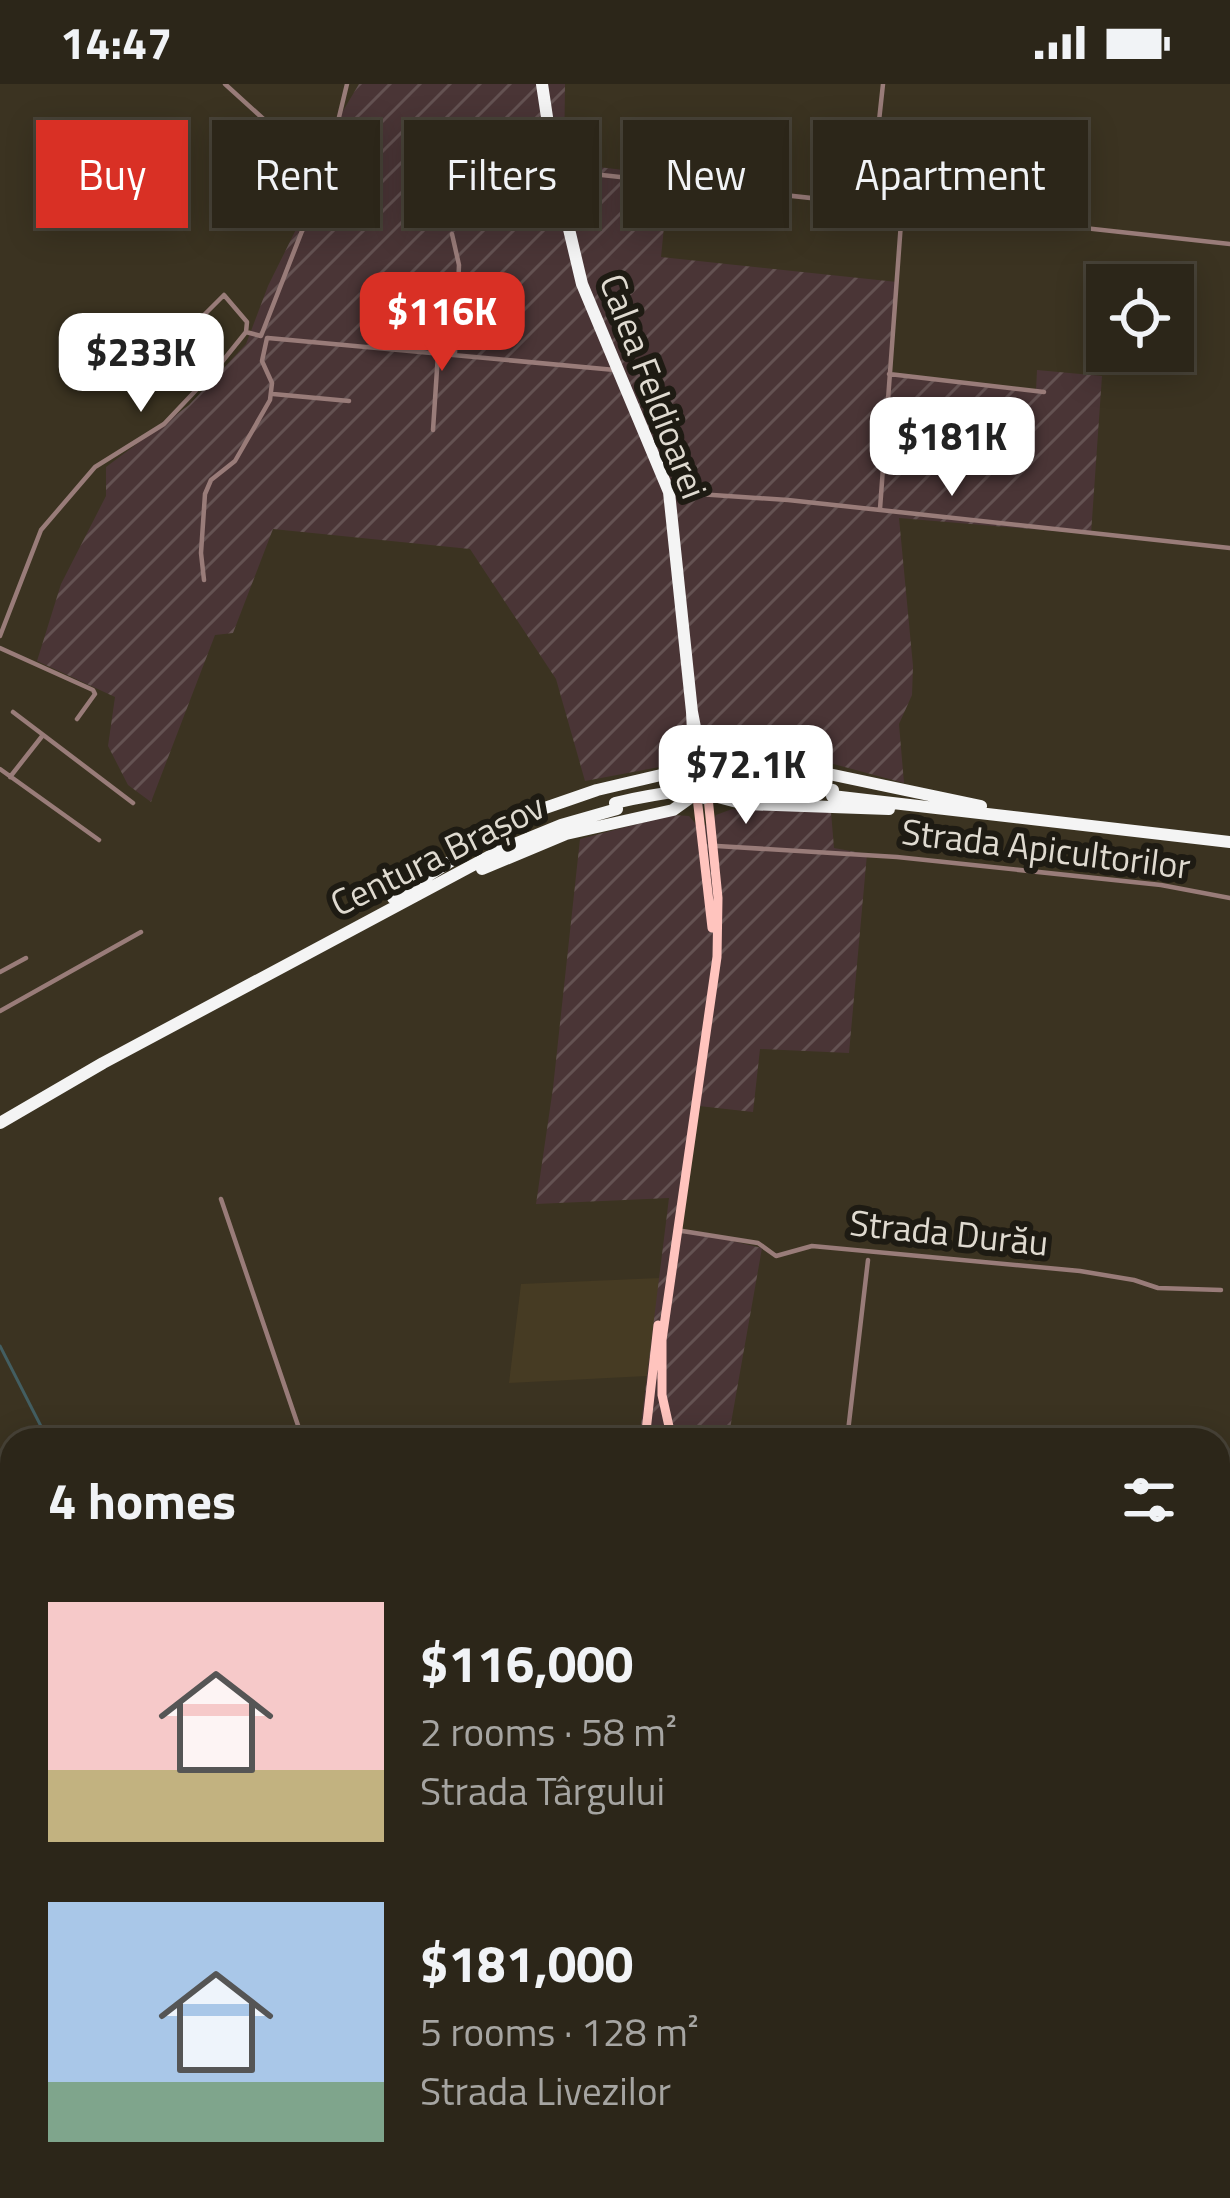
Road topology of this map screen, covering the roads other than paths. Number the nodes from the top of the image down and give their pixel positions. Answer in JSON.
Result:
{"nodes":[{"id":1,"x":226,"y":84,"type":"edge"},
{"id":2,"x":347,"y":84,"type":"edge"},
{"id":3,"x":542,"y":84,"type":"edge"},
{"id":4,"x":883,"y":84,"type":"edge"},
{"id":5,"x":265,"y":120,"type":"edge"},
{"id":6,"x":338,"y":120,"type":"edge"},
{"id":7,"x":547,"y":120,"type":"edge"},
{"id":8,"x":879,"y":120,"type":"edge"},
{"id":9,"x":599,"y":175,"type":"edge"},
{"id":10,"x":813,"y":199,"type":"edge"},
{"id":11,"x":304,"y":228,"type":"edge"},
{"id":12,"x":569,"y":228,"type":"edge"},
{"id":13,"x":900,"y":228,"type":"edge"},
{"id":14,"x":1080,"y":228,"type":"edge"},
{"id":15,"x":452,"y":234,"type":"dead end"},
{"id":16,"x":1230,"y":244,"type":"edge"},
{"id":17,"x":247,"y":332,"type":"junction"},
{"id":18,"x":265,"y":337,"type":"junction"},
{"id":19,"x":438,"y":354,"type":"junction"},
{"id":20,"x":455,"y":356,"type":"junction"},
{"id":21,"x":217,"y":368,"type":"junction"},
{"id":22,"x":617,"y":370,"type":"junction"},
{"id":23,"x":888,"y":374,"type":"junction"},
{"id":24,"x":1044,"y":392,"type":"dead end"},
{"id":25,"x":272,"y":394,"type":"junction"},
{"id":26,"x":349,"y":401,"type":"dead end"},
{"id":27,"x":433,"y":430,"type":"dead end"},
{"id":28,"x":669,"y":492,"type":"junction"},
{"id":29,"x":880,"y":509,"type":"junction"},
{"id":30,"x":1230,"y":548,"type":"edge"},
{"id":31,"x":204,"y":580,"type":"dead end"},
{"id":32,"x":0,"y":603,"type":"edge"},
{"id":33,"x":9,"y":610,"type":"junction"},
{"id":34,"x":0,"y":637,"type":"edge"},
{"id":35,"x":0,"y":648,"type":"edge"},
{"id":36,"x":13,"y":712,"type":"dead end"},
{"id":37,"x":77,"y":719,"type":"dead end"},
{"id":38,"x":43,"y":735,"type":"junction"},
{"id":39,"x":696,"y":746,"type":"junction"},
{"id":40,"x":735,"y":767,"type":"junction"},
{"id":41,"x":0,"y":770,"type":"edge"},
{"id":42,"x":667,"y":775,"type":"junction"},
{"id":43,"x":10,"y":777,"type":"junction"},
{"id":44,"x":701,"y":787,"type":"junction"},
{"id":45,"x":133,"y":803,"type":"dead end"},
{"id":46,"x":745,"y":804,"type":"junction"},
{"id":47,"x":980,"y":809,"type":"junction"},
{"id":48,"x":673,"y":810,"type":"junction"},
{"id":49,"x":705,"y":819,"type":"junction"},
{"id":50,"x":1230,"y":839,"type":"edge"},
{"id":51,"x":99,"y":840,"type":"dead end"},
{"id":52,"x":712,"y":846,"type":"junction"},
{"id":53,"x":1230,"y":898,"type":"edge"},
{"id":54,"x":381,"y":909,"type":"junction"},
{"id":55,"x":141,"y":932,"type":"dead end"},
{"id":56,"x":26,"y":958,"type":"dead end"},
{"id":57,"x":0,"y":959,"type":"edge"},
{"id":58,"x":3,"y":970,"type":"edge"},
{"id":59,"x":0,"y":1011,"type":"edge"},
{"id":60,"x":0,"y":1119,"type":"edge"},
{"id":61,"x":221,"y":1199,"type":"dead end"},
{"id":62,"x":676,"y":1230,"type":"junction"},
{"id":63,"x":868,"y":1260,"type":"dead end"},
{"id":64,"x":1221,"y":1289,"type":"dead end"},
{"id":65,"x":299,"y":1428,"type":"edge"},
{"id":66,"x":646,"y":1428,"type":"edge"},
{"id":67,"x":669,"y":1428,"type":"edge"},
{"id":68,"x":848,"y":1428,"type":"edge"}],
"edges":[{"from":1,"to":5,"type":"street"},
{"from":2,"to":6,"type":"street"},
{"from":3,"to":7,"type":"highway","name":"Calea Feldioarei"},
{"from":4,"to":8,"type":"street"},
{"from":9,"to":10,"type":"street"},
{"from":11,"to":18,"type":"street"},
{"from":12,"to":22,"type":"highway","name":"Calea Feldioarei"},
{"from":13,"to":23,"type":"street"},
{"from":14,"to":16,"type":"street"},
{"from":15,"to":20,"type":"street"},
{"from":17,"to":18,"type":"street"},
{"from":17,"to":21,"type":"street"},
{"from":17,"to":21,"type":"street"},
{"from":18,"to":19,"type":"street"},
{"from":18,"to":25,"type":"street"},
{"from":19,"to":20,"type":"street"},
{"from":19,"to":27,"type":"street"},
{"from":20,"to":22,"type":"street"},
{"from":21,"to":33,"type":"street"},
{"from":22,"to":28,"type":"highway","name":"Calea Feldioarei"},
{"from":23,"to":24,"type":"street"},
{"from":23,"to":29,"type":"street"},
{"from":25,"to":26,"type":"street"},
{"from":25,"to":31,"type":"street"},
{"from":28,"to":29,"type":"street"},
{"from":28,"to":39,"type":"highway","name":"Calea Feldioarei"},
{"from":29,"to":30,"type":"street"},
{"from":32,"to":33,"type":"street"},
{"from":33,"to":34,"type":"street"},
{"from":35,"to":37,"type":"street"},
{"from":36,"to":38,"type":"street"},
{"from":38,"to":43,"type":"street"},
{"from":38,"to":45,"type":"street"},
{"from":39,"to":40,"type":"highway"},
{"from":39,"to":42,"type":"highway"},
{"from":39,"to":44,"type":"highway","name":"Calea Feldioarei"},
{"from":40,"to":44,"type":"highway"},
{"from":40,"to":47,"type":"highway"},
{"from":41,"to":43,"type":"street"},
{"from":42,"to":44,"type":"highway"},
{"from":42,"to":54,"type":"highway"},
{"from":43,"to":51,"type":"street"},
{"from":44,"to":46,"type":"highway"},
{"from":44,"to":48,"type":"highway"},
{"from":44,"to":49,"type":"main road","name":"Calea Feldioarei"},
{"from":46,"to":47,"type":"highway"},
{"from":46,"to":49,"type":"main road"},
{"from":47,"to":50,"type":"highway","name":"Centura Brașov"},
{"from":47,"to":54,"type":"highway","name":"Centura Brașov","bridge":true},
{"from":48,"to":49,"type":"main road"},
{"from":48,"to":54,"type":"highway"},
{"from":49,"to":52,"type":"main road","name":"Calea Feldioarei"},
{"from":49,"to":66,"type":"main road","name":"Calea Feldioarei"},
{"from":52,"to":53,"type":"street","name":"Strada Apicultorilor"},
{"from":52,"to":62,"type":"main road","name":"Calea Feldioarei"},
{"from":54,"to":60,"type":"highway","name":"Centura Brașov"},
{"from":55,"to":59,"type":"street"},
{"from":56,"to":58,"type":"street"},
{"from":57,"to":58,"type":"street"},
{"from":61,"to":65,"type":"street"},
{"from":62,"to":64,"type":"street","name":"Strada Durău"},
{"from":62,"to":67,"type":"main road","name":"Calea Feldioarei"},
{"from":63,"to":68,"type":"street"}]}
